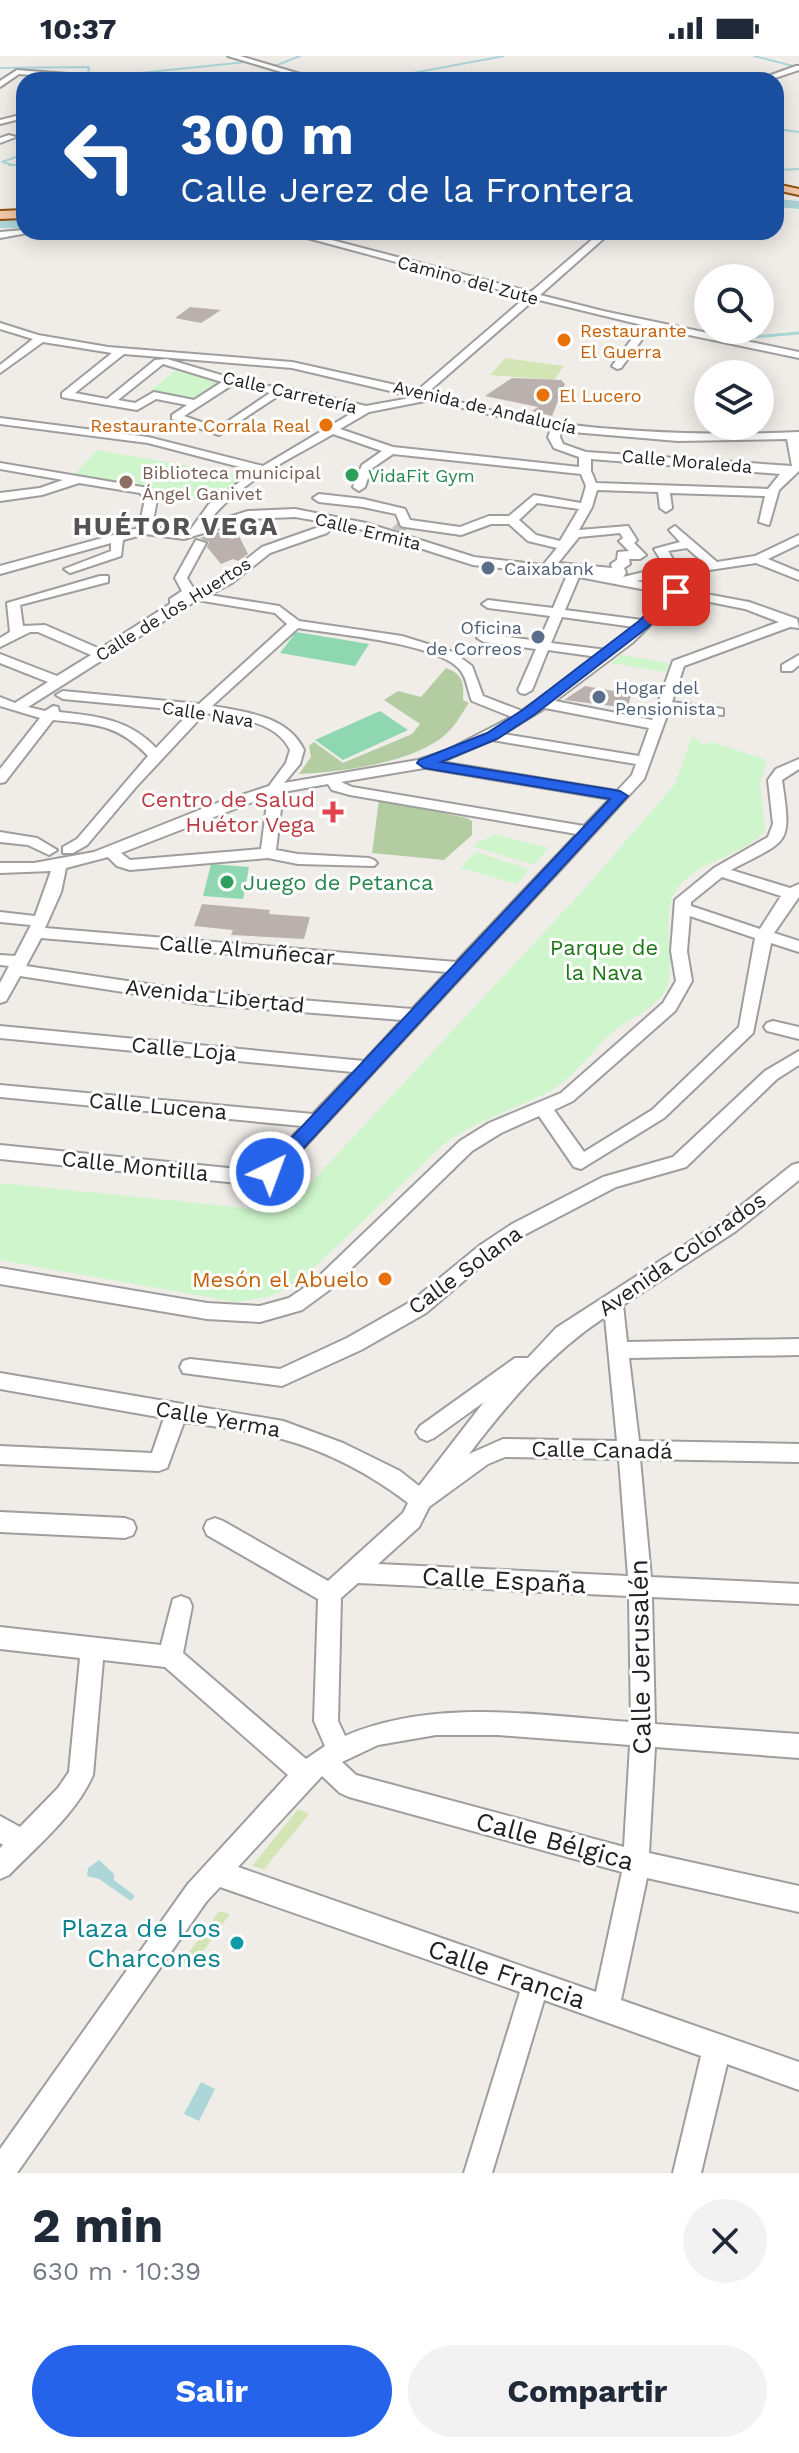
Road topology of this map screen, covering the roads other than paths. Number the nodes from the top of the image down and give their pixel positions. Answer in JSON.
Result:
{"nodes":[{"id":1,"x":232,"y":56,"type":"edge"},
{"id":2,"x":288,"y":72,"type":"edge"},
{"id":3,"x":16,"y":73,"type":"edge"},
{"id":4,"x":0,"y":85,"type":"edge"},
{"id":5,"x":12,"y":137,"type":"dead end"},
{"id":6,"x":0,"y":141,"type":"edge"},
{"id":7,"x":318,"y":240,"type":"edge"},
{"id":8,"x":329,"y":240,"type":"edge"},
{"id":9,"x":597,"y":240,"type":"edge"},
{"id":10,"x":325,"y":242,"type":"junction"},
{"id":11,"x":532,"y":297,"type":"junction"},
{"id":12,"x":648,"y":324,"type":"junction"},
{"id":13,"x":0,"y":326,"type":"edge"},
{"id":14,"x":41,"y":338,"type":"junction"},
{"id":15,"x":120,"y":352,"type":"junction"},
{"id":16,"x":799,"y":355,"type":"edge"},
{"id":17,"x":163,"y":359,"type":"junction"},
{"id":18,"x":265,"y":362,"type":"junction"},
{"id":19,"x":617,"y":366,"type":"dead end"},
{"id":20,"x":0,"y":370,"type":"edge"},
{"id":21,"x":227,"y":379,"type":"junction"},
{"id":22,"x":279,"y":391,"type":"junction"},
{"id":23,"x":420,"y":395,"type":"junction"},
{"id":24,"x":439,"y":397,"type":"junction"},
{"id":25,"x":109,"y":402,"type":"junction"},
{"id":26,"x":194,"y":403,"type":"junction"},
{"id":27,"x":366,"y":409,"type":"junction"},
{"id":28,"x":0,"y":421,"type":"edge"},
{"id":29,"x":557,"y":426,"type":"junction"},
{"id":30,"x":332,"y":430,"type":"junction"},
{"id":31,"x":796,"y":436,"type":"edge"},
{"id":32,"x":391,"y":450,"type":"junction"},
{"id":33,"x":585,"y":455,"type":"junction"},
{"id":34,"x":0,"y":466,"type":"edge"},
{"id":35,"x":263,"y":470,"type":"junction"},
{"id":36,"x":794,"y":470,"type":"edge"},
{"id":37,"x":585,"y":471,"type":"junction"},
{"id":38,"x":75,"y":480,"type":"junction"},
{"id":39,"x":592,"y":486,"type":"junction"},
{"id":40,"x":359,"y":487,"type":"dead end"},
{"id":41,"x":663,"y":487,"type":"junction"},
{"id":42,"x":770,"y":493,"type":"junction"},
{"id":43,"x":0,"y":497,"type":"edge"},
{"id":44,"x":319,"y":498,"type":"dead end"},
{"id":45,"x":586,"y":507,"type":"junction"},
{"id":46,"x":666,"y":508,"type":"dead end"},
{"id":47,"x":334,"y":519,"type":"junction"},
{"id":48,"x":512,"y":520,"type":"junction"},
{"id":49,"x":765,"y":522,"type":"dead end"},
{"id":50,"x":399,"y":529,"type":"junction"},
{"id":51,"x":145,"y":530,"type":"junction"},
{"id":52,"x":204,"y":530,"type":"junction"},
{"id":53,"x":675,"y":530,"type":"dead end"},
{"id":54,"x":688,"y":544,"type":"junction"},
{"id":55,"x":796,"y":545,"type":"edge"},
{"id":56,"x":117,"y":546,"type":"junction"},
{"id":57,"x":564,"y":546,"type":"junction"},
{"id":58,"x":761,"y":561,"type":"junction"},
{"id":59,"x":710,"y":566,"type":"junction"},
{"id":60,"x":544,"y":568,"type":"junction"},
{"id":61,"x":70,"y":569,"type":"dead end"},
{"id":62,"x":0,"y":570,"type":"edge"},
{"id":63,"x":673,"y":570,"type":"junction"},
{"id":64,"x":574,"y":573,"type":"junction"},
{"id":65,"x":799,"y":576,"type":"edge"},
{"id":66,"x":104,"y":579,"type":"dead end"},
{"id":67,"x":625,"y":580,"type":"junction"},
{"id":68,"x":676,"y":592,"type":"junction"},
{"id":69,"x":697,"y":594,"type":"junction"},
{"id":70,"x":199,"y":597,"type":"junction"},
{"id":71,"x":488,"y":604,"type":"dead end"},
{"id":72,"x":173,"y":608,"type":"junction"},
{"id":73,"x":558,"y":613,"type":"junction"},
{"id":74,"x":793,"y":619,"type":"edge"},
{"id":75,"x":295,"y":624,"type":"junction"},
{"id":76,"x":644,"y":624,"type":"junction"},
{"id":77,"x":17,"y":633,"type":"junction"},
{"id":78,"x":484,"y":638,"type":"dead end"},
{"id":79,"x":0,"y":643,"type":"edge"},
{"id":80,"x":545,"y":646,"type":"junction"},
{"id":81,"x":100,"y":654,"type":"junction"},
{"id":82,"x":608,"y":654,"type":"junction"},
{"id":83,"x":0,"y":658,"type":"edge"},
{"id":84,"x":61,"y":689,"type":"junction"},
{"id":85,"x":525,"y":690,"type":"dead end"},
{"id":86,"x":0,"y":701,"type":"edge"},
{"id":87,"x":541,"y":703,"type":"junction"},
{"id":88,"x":662,"y":705,"type":"junction"},
{"id":89,"x":17,"y":708,"type":"junction"},
{"id":90,"x":198,"y":711,"type":"junction"},
{"id":91,"x":718,"y":712,"type":"dead end"},
{"id":92,"x":49,"y":716,"type":"junction"},
{"id":93,"x":522,"y":716,"type":"junction"},
{"id":94,"x":656,"y":725,"type":"junction"},
{"id":95,"x":492,"y":736,"type":"junction"},
{"id":96,"x":155,"y":755,"type":"junction"},
{"id":97,"x":644,"y":761,"type":"junction"},
{"id":98,"x":424,"y":763,"type":"junction"},
{"id":99,"x":799,"y":763,"type":"edge"},
{"id":100,"x":0,"y":779,"type":"edge"},
{"id":101,"x":333,"y":781,"type":"junction"},
{"id":102,"x":277,"y":788,"type":"junction"},
{"id":103,"x":620,"y":796,"type":"junction"},
{"id":104,"x":587,"y":831,"type":"junction"},
{"id":105,"x":0,"y":837,"type":"edge"},
{"id":106,"x":112,"y":853,"type":"junction"},
{"id":107,"x":268,"y":853,"type":"junction"},
{"id":108,"x":62,"y":861,"type":"junction"},
{"id":109,"x":369,"y":863,"type":"dead end"},
{"id":110,"x":0,"y":868,"type":"edge"},
{"id":111,"x":719,"y":871,"type":"junction"},
{"id":112,"x":795,"y":892,"type":"edge"},
{"id":113,"x":681,"y":908,"type":"junction"},
{"id":114,"x":0,"y":917,"type":"edge"},
{"id":115,"x":37,"y":927,"type":"junction"},
{"id":116,"x":764,"y":936,"type":"junction"},
{"id":117,"x":799,"y":947,"type":"edge"},
{"id":118,"x":0,"y":960,"type":"edge"},
{"id":119,"x":18,"y":966,"type":"junction"},
{"id":120,"x":459,"y":968,"type":"junction"},
{"id":121,"x":0,"y":997,"type":"edge"},
{"id":122,"x":415,"y":1015,"type":"junction"},
{"id":123,"x":773,"y":1027,"type":"dead end"},
{"id":124,"x":0,"y":1032,"type":"edge"},
{"id":125,"x":799,"y":1033,"type":"edge"},
{"id":126,"x":799,"y":1057,"type":"edge"},
{"id":127,"x":368,"y":1067,"type":"junction"},
{"id":128,"x":0,"y":1091,"type":"edge"},
{"id":129,"x":544,"y":1109,"type":"junction"},
{"id":130,"x":316,"y":1121,"type":"junction"},
{"id":131,"x":0,"y":1152,"type":"edge"},
{"id":132,"x":799,"y":1170,"type":"edge"},
{"id":133,"x":0,"y":1276,"type":"edge"},
{"id":134,"x":613,"y":1303,"type":"junction"},
{"id":135,"x":563,"y":1334,"type":"junction"},
{"id":136,"x":799,"y":1347,"type":"edge"},
{"id":137,"x":618,"y":1350,"type":"junction"},
{"id":138,"x":190,"y":1367,"type":"dead end"},
{"id":139,"x":0,"y":1381,"type":"edge"},
{"id":140,"x":177,"y":1412,"type":"junction"},
{"id":141,"x":427,"y":1432,"type":"dead end"},
{"id":142,"x":630,"y":1451,"type":"junction"},
{"id":143,"x":799,"y":1453,"type":"edge"},
{"id":144,"x":0,"y":1455,"type":"edge"},
{"id":145,"x":421,"y":1500,"type":"junction"},
{"id":146,"x":0,"y":1522,"type":"edge"},
{"id":147,"x":125,"y":1528,"type":"dead end"},
{"id":148,"x":215,"y":1528,"type":"dead end"},
{"id":149,"x":353,"y":1573,"type":"junction"},
{"id":150,"x":641,"y":1587,"type":"junction"},
{"id":151,"x":330,"y":1594,"type":"junction"},
{"id":152,"x":799,"y":1594,"type":"edge"},
{"id":153,"x":181,"y":1606,"type":"dead end"},
{"id":154,"x":0,"y":1638,"type":"edge"},
{"id":155,"x":92,"y":1649,"type":"junction"},
{"id":156,"x":170,"y":1657,"type":"junction"},
{"id":157,"x":644,"y":1734,"type":"junction"},
{"id":158,"x":799,"y":1746,"type":"edge"},
{"id":159,"x":322,"y":1761,"type":"junction"},
{"id":160,"x":0,"y":1828,"type":"edge"},
{"id":161,"x":22,"y":1843,"type":"junction"},
{"id":162,"x":636,"y":1863,"type":"junction"},
{"id":163,"x":0,"y":1866,"type":"edge"},
{"id":164,"x":215,"y":1872,"type":"junction"},
{"id":165,"x":799,"y":1899,"type":"edge"},
{"id":166,"x":536,"y":1984,"type":"junction"},
{"id":167,"x":606,"y":2009,"type":"junction"},
{"id":168,"x":717,"y":2047,"type":"junction"},
{"id":169,"x":799,"y":2076,"type":"edge"},
{"id":170,"x":0,"y":2173,"type":"edge"},
{"id":171,"x":478,"y":2173,"type":"edge"},
{"id":172,"x":687,"y":2173,"type":"edge"}],
"edges":[{"from":1,"to":2,"type":"street"},
{"from":3,"to":4,"type":"street"},
{"from":5,"to":6,"type":"street"},
{"from":7,"to":10,"type":"street","name":"Camino del Zute"},
{"from":8,"to":10,"type":"street"},
{"from":9,"to":11,"type":"street"},
{"from":10,"to":11,"type":"street","name":"Camino del Zute"},
{"from":11,"to":12,"type":"street","name":"Camino del Zute"},
{"from":11,"to":23,"type":"street"},
{"from":12,"to":16,"type":"street","name":"Camino del Zute"},
{"from":12,"to":19,"type":"street"},
{"from":13,"to":14,"type":"street","name":"Avenida de Andalucía"},
{"from":14,"to":15,"type":"street","name":"Avenida de Andalucía"},
{"from":14,"to":20,"type":"street"},
{"from":15,"to":17,"type":"street","name":"Avenida de Andalucía"},
{"from":15,"to":25,"type":"street"},
{"from":17,"to":18,"type":"street","name":"Avenida de Andalucía"},
{"from":17,"to":21,"type":"street","name":"Calle Carretería"},
{"from":17,"to":25,"type":"street"},
{"from":18,"to":21,"type":"street"},
{"from":18,"to":23,"type":"street","name":"Avenida de Andalucía"},
{"from":21,"to":22,"type":"street","name":"Calle Carretería"},
{"from":21,"to":26,"type":"street"},
{"from":22,"to":26,"type":"street"},
{"from":22,"to":27,"type":"street","name":"Calle Carretería"},
{"from":23,"to":24,"type":"street","name":"Avenida de Andalucía"},
{"from":24,"to":27,"type":"street"},
{"from":24,"to":29,"type":"street","name":"Avenida de Andalucía"},
{"from":25,"to":26,"type":"street"},
{"from":27,"to":30,"type":"street"},
{"from":28,"to":35,"type":"street"},
{"from":29,"to":31,"type":"street","name":"Avenida de Andalucía"},
{"from":29,"to":33,"type":"street"},
{"from":30,"to":32,"type":"street"},
{"from":30,"to":35,"type":"street"},
{"from":31,"to":36,"type":"street"},
{"from":32,"to":37,"type":"street"},
{"from":32,"to":40,"type":"street"},
{"from":33,"to":36,"type":"street","name":"Calle Moraleda"},
{"from":33,"to":37,"type":"street"},
{"from":34,"to":38,"type":"street"},
{"from":35,"to":52,"type":"street"},
{"from":36,"to":42,"type":"street"},
{"from":37,"to":39,"type":"street"},
{"from":38,"to":43,"type":"street"},
{"from":38,"to":51,"type":"street"},
{"from":39,"to":41,"type":"street"},
{"from":39,"to":45,"type":"street"},
{"from":41,"to":42,"type":"street"},
{"from":41,"to":46,"type":"street"},
{"from":42,"to":49,"type":"street"},
{"from":44,"to":50,"type":"street"},
{"from":45,"to":48,"type":"street"},
{"from":45,"to":57,"type":"street"},
{"from":47,"to":50,"type":"street","name":"Calle Ermita"},
{"from":47,"to":52,"type":"street","name":"Calle Ermita"},
{"from":47,"to":70,"type":"street","name":"Calle de los Huertos"},
{"from":48,"to":50,"type":"street"},
{"from":48,"to":57,"type":"street"},
{"from":50,"to":60,"type":"street","name":"Calle Ermita"},
{"from":51,"to":52,"type":"street","name":"Calle Ermita"},
{"from":51,"to":56,"type":"street"},
{"from":52,"to":72,"type":"street"},
{"from":53,"to":54,"type":"street"},
{"from":54,"to":59,"type":"street"},
{"from":54,"to":63,"type":"street"},
{"from":55,"to":58,"type":"street"},
{"from":56,"to":61,"type":"street"},
{"from":56,"to":62,"type":"street"},
{"from":57,"to":60,"type":"street"},
{"from":58,"to":59,"type":"street"},
{"from":58,"to":65,"type":"street"},
{"from":59,"to":63,"type":"street"},
{"from":59,"to":69,"type":"street"},
{"from":60,"to":60,"type":"street"},
{"from":60,"to":64,"type":"street"},
{"from":63,"to":67,"type":"street"},
{"from":64,"to":67,"type":"street"},
{"from":64,"to":73,"type":"street"},
{"from":66,"to":77,"type":"street"},
{"from":67,"to":68,"type":"street"},
{"from":68,"to":69,"type":"street"},
{"from":68,"to":76,"type":"street"},
{"from":69,"to":74,"type":"street"},
{"from":70,"to":72,"type":"street","name":"Calle de los Huertos"},
{"from":70,"to":75,"type":"street"},
{"from":71,"to":73,"type":"street"},
{"from":72,"to":81,"type":"street","name":"Calle de los Huertos"},
{"from":73,"to":76,"type":"street"},
{"from":73,"to":80,"type":"street"},
{"from":74,"to":88,"type":"street"},
{"from":75,"to":90,"type":"street"},
{"from":75,"to":93,"type":"street"},
{"from":76,"to":82,"type":"street"},
{"from":77,"to":79,"type":"street"},
{"from":77,"to":81,"type":"street"},
{"from":78,"to":80,"type":"street"},
{"from":80,"to":82,"type":"street"},
{"from":80,"to":85,"type":"street"},
{"from":81,"to":84,"type":"street","name":"Calle de los Huertos"},
{"from":82,"to":87,"type":"street"},
{"from":83,"to":84,"type":"street","name":"Calle Nava"},
{"from":84,"to":89,"type":"street","name":"Calle de los Huertos"},
{"from":84,"to":90,"type":"street","name":"Calle Nava"},
{"from":84,"to":92,"type":"street"},
{"from":86,"to":89,"type":"street"},
{"from":87,"to":93,"type":"street"},
{"from":87,"to":94,"type":"street"},
{"from":88,"to":91,"type":"street"},
{"from":88,"to":94,"type":"street"},
{"from":89,"to":92,"type":"street"},
{"from":90,"to":96,"type":"street"},
{"from":90,"to":102,"type":"street","name":"Calle Nava"},
{"from":92,"to":96,"type":"street"},
{"from":92,"to":100,"type":"street"},
{"from":93,"to":95,"type":"street"},
{"from":94,"to":97,"type":"street"},
{"from":95,"to":97,"type":"street"},
{"from":95,"to":98,"type":"street"},
{"from":96,"to":108,"type":"street"},
{"from":97,"to":103,"type":"street"},
{"from":98,"to":101,"type":"street"},
{"from":98,"to":103,"type":"street"},
{"from":99,"to":111,"type":"street"},
{"from":101,"to":102,"type":"street"},
{"from":101,"to":104,"type":"street"},
{"from":102,"to":106,"type":"street"},
{"from":102,"to":107,"type":"street"},
{"from":103,"to":104,"type":"street"},
{"from":104,"to":120,"type":"street"},
{"from":105,"to":108,"type":"street"},
{"from":106,"to":107,"type":"street"},
{"from":106,"to":108,"type":"street"},
{"from":107,"to":109,"type":"street"},
{"from":108,"to":110,"type":"street"},
{"from":108,"to":115,"type":"street"},
{"from":111,"to":112,"type":"street"},
{"from":111,"to":113,"type":"street"},
{"from":112,"to":116,"type":"street"},
{"from":113,"to":116,"type":"street"},
{"from":113,"to":129,"type":"street"},
{"from":114,"to":115,"type":"street","name":"Calle Almuñecar"},
{"from":115,"to":119,"type":"street"},
{"from":115,"to":120,"type":"street","name":"Calle Almuñecar"},
{"from":116,"to":117,"type":"street"},
{"from":116,"to":129,"type":"street"},
{"from":118,"to":119,"type":"street","name":"Avenida Libertad"},
{"from":119,"to":121,"type":"street"},
{"from":119,"to":122,"type":"street","name":"Avenida Libertad"},
{"from":120,"to":122,"type":"street"},
{"from":122,"to":127,"type":"street"},
{"from":123,"to":125,"type":"street"},
{"from":124,"to":127,"type":"street","name":"Calle Loja"},
{"from":126,"to":138,"type":"street","name":"Calle Solana"},
{"from":127,"to":130,"type":"street"},
{"from":128,"to":130,"type":"street","name":"Calle Lucena"},
{"from":129,"to":133,"type":"street"},
{"from":130,"to":131,"type":"street","name":"Calle Montilla"},
{"from":132,"to":134,"type":"street","name":"Avenida Colorados"},
{"from":134,"to":135,"type":"street","name":"Avenida Colorados"},
{"from":134,"to":137,"type":"street","name":"Calle Jerusalén"},
{"from":135,"to":141,"type":"street","name":"Avenida Colorados"},
{"from":135,"to":145,"type":"street","name":"Avenida Colorados"},
{"from":136,"to":137,"type":"street"},
{"from":137,"to":142,"type":"street","name":"Calle Jerusalén"},
{"from":139,"to":140,"type":"street","name":"Calle Yerma"},
{"from":140,"to":144,"type":"street"},
{"from":140,"to":145,"type":"street","name":"Calle Yerma"},
{"from":142,"to":143,"type":"street","name":"Calle Canadá"},
{"from":142,"to":145,"type":"street","name":"Calle Canadá"},
{"from":142,"to":150,"type":"street","name":"Calle Jerusalén"},
{"from":145,"to":149,"type":"street","name":"Avenida Colorados"},
{"from":146,"to":147,"type":"street"},
{"from":148,"to":151,"type":"street"},
{"from":149,"to":150,"type":"street","name":"Calle España"},
{"from":149,"to":151,"type":"street","name":"Avenida Colorados"},
{"from":150,"to":152,"type":"street","name":"Calle España"},
{"from":150,"to":157,"type":"street","name":"Calle Jerusalén"},
{"from":151,"to":159,"type":"street"},
{"from":153,"to":156,"type":"street"},
{"from":154,"to":155,"type":"street"},
{"from":155,"to":156,"type":"street"},
{"from":155,"to":161,"type":"street"},
{"from":156,"to":159,"type":"street","name":"Calle Bélgica"},
{"from":157,"to":158,"type":"street"},
{"from":157,"to":159,"type":"street"},
{"from":157,"to":162,"type":"street","name":"Calle Jerusalén"},
{"from":159,"to":162,"type":"street","name":"Calle Bélgica"},
{"from":159,"to":164,"type":"street"},
{"from":160,"to":161,"type":"street"},
{"from":161,"to":163,"type":"street"},
{"from":162,"to":165,"type":"street","name":"Calle Bélgica"},
{"from":162,"to":167,"type":"street","name":"Calle Jerusalén"},
{"from":164,"to":166,"type":"street","name":"Calle Francia"},
{"from":164,"to":170,"type":"street"},
{"from":166,"to":167,"type":"street","name":"Calle Francia"},
{"from":166,"to":171,"type":"street"},
{"from":167,"to":168,"type":"street","name":"Calle Francia"},
{"from":168,"to":169,"type":"street","name":"Calle Francia"},
{"from":168,"to":172,"type":"street"}]}
